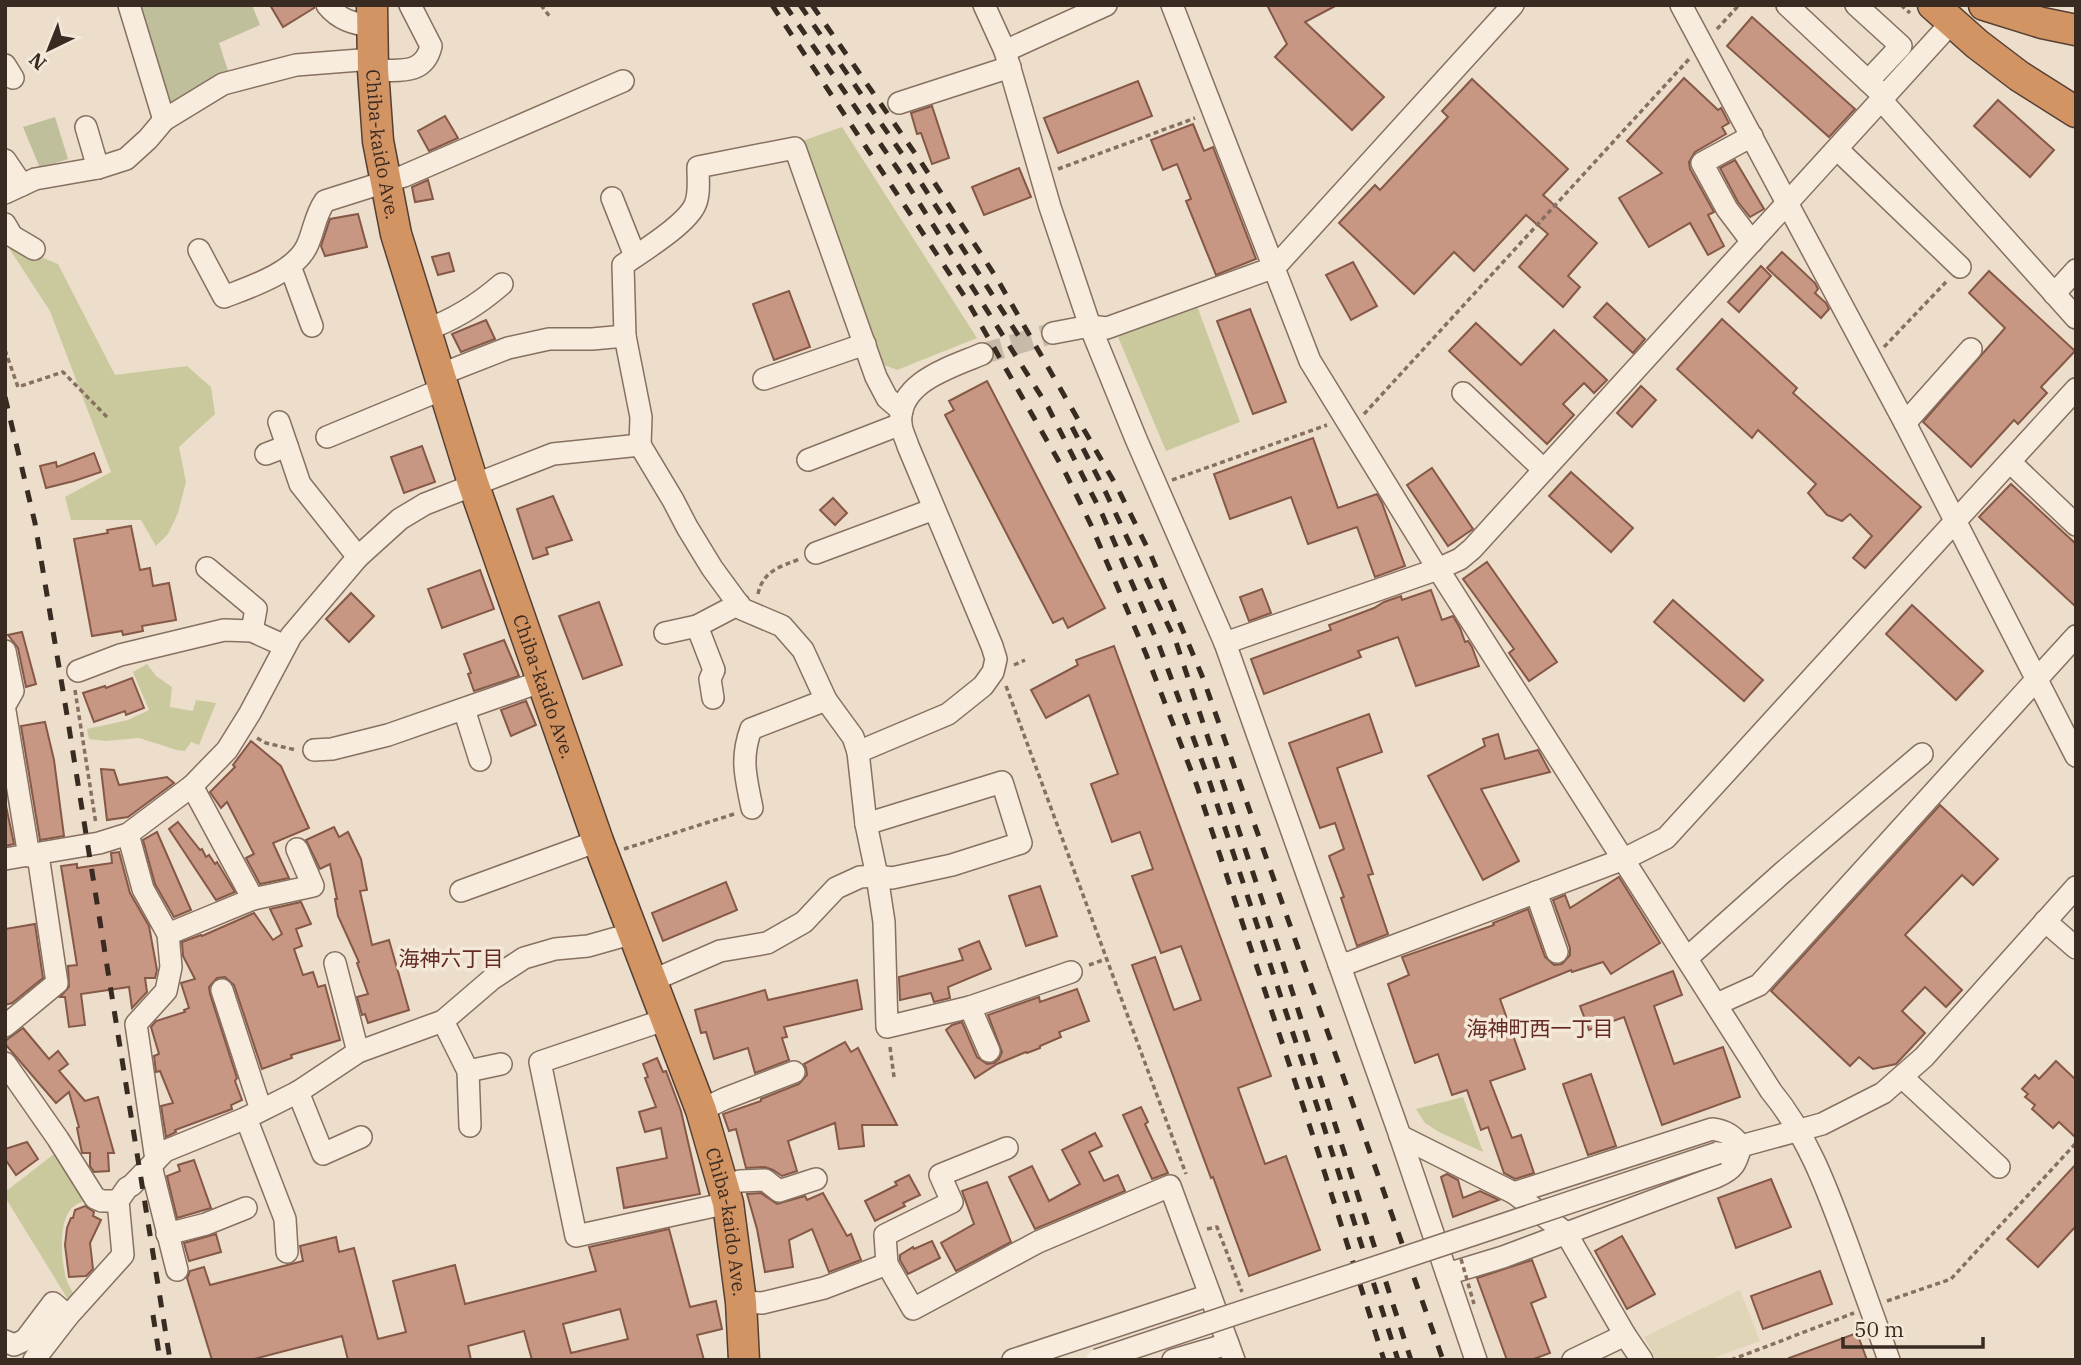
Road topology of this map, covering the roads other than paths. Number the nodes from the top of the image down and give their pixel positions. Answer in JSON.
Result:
{"nodes":[{"id":1,"x":129,"y":5,"type":"edge"},
{"id":2,"x":327,"y":5,"type":"edge"},
{"id":3,"x":410,"y":5,"type":"edge"},
{"id":4,"x":984,"y":5,"type":"edge"},
{"id":5,"x":1106,"y":5,"type":"edge"},
{"id":6,"x":1172,"y":5,"type":"edge"},
{"id":7,"x":1513,"y":5,"type":"edge"},
{"id":8,"x":1681,"y":5,"type":"edge"},
{"id":9,"x":1787,"y":5,"type":"edge"},
{"id":10,"x":1856,"y":5,"type":"edge"},
{"id":11,"x":1984,"y":5,"type":"edge"},
{"id":12,"x":1943,"y":14,"type":"edge"},
{"id":13,"x":372,"y":16,"type":"edge"},
{"id":14,"x":2076,"y":30,"type":"edge"},
{"id":15,"x":1008,"y":59,"type":"junction"},
{"id":16,"x":373,"y":64,"type":"junction"},
{"id":17,"x":2019,"y":76,"type":"junction"},
{"id":18,"x":623,"y":80,"type":"dead end"},
{"id":19,"x":1868,"y":81,"type":"junction"},
{"id":20,"x":1884,"y":99,"type":"junction"},
{"id":21,"x":898,"y":103,"type":"dead end"},
{"id":22,"x":2076,"y":112,"type":"edge"},
{"id":23,"x":164,"y":120,"type":"junction"},
{"id":24,"x":86,"y":127,"type":"dead end"},
{"id":25,"x":2076,"y":127,"type":"edge"},
{"id":26,"x":1752,"y":136,"type":"junction"},
{"id":27,"x":1837,"y":149,"type":"junction"},
{"id":28,"x":5,"y":160,"type":"edge"},
{"id":29,"x":98,"y":168,"type":"junction"},
{"id":30,"x":386,"y":182,"type":"junction"},
{"id":31,"x":13,"y":189,"type":"edge"},
{"id":32,"x":611,"y":198,"type":"dead end"},
{"id":33,"x":1788,"y":202,"type":"junction"},
{"id":34,"x":5,"y":224,"type":"edge"},
{"id":35,"x":1752,"y":242,"type":"junction"},
{"id":36,"x":34,"y":249,"type":"dead end"},
{"id":37,"x":199,"y":250,"type":"dead end"},
{"id":38,"x":635,"y":256,"type":"junction"},
{"id":39,"x":290,"y":267,"type":"junction"},
{"id":40,"x":1275,"y":267,"type":"junction"},
{"id":41,"x":1960,"y":267,"type":"road end"},
{"id":42,"x":2076,"y":271,"type":"edge"},
{"id":43,"x":502,"y":284,"type":"dead end"},
{"id":44,"x":2054,"y":294,"type":"junction"},
{"id":45,"x":2076,"y":318,"type":"edge"},
{"id":46,"x":312,"y":326,"type":"dead end"},
{"id":47,"x":1090,"y":326,"type":"junction"},
{"id":48,"x":425,"y":330,"type":"junction"},
{"id":49,"x":1053,"y":333,"type":"tunnel mouth"},
{"id":50,"x":625,"y":336,"type":"junction"},
{"id":51,"x":865,"y":344,"type":"junction"},
{"id":52,"x":1971,"y":349,"type":"dead end"},
{"id":53,"x":982,"y":354,"type":"tunnel mouth"},
{"id":54,"x":764,"y":379,"type":"dead end"},
{"id":55,"x":441,"y":382,"type":"junction"},
{"id":56,"x":2076,"y":389,"type":"edge"},
{"id":57,"x":1463,"y":393,"type":"dead end"},
{"id":58,"x":902,"y":417,"type":"junction"},
{"id":59,"x":279,"y":422,"type":"dead end"},
{"id":60,"x":1905,"y":423,"type":"junction"},
{"id":61,"x":327,"y":437,"type":"dead end"},
{"id":62,"x":640,"y":445,"type":"junction"},
{"id":63,"x":287,"y":446,"type":"junction"},
{"id":64,"x":266,"y":454,"type":"dead end"},
{"id":65,"x":808,"y":460,"type":"dead end"},
{"id":66,"x":2010,"y":462,"type":"junction"},
{"id":67,"x":1544,"y":470,"type":"junction"},
{"id":68,"x":473,"y":483,"type":"junction"},
{"id":69,"x":934,"y":509,"type":"junction"},
{"id":70,"x":1955,"y":522,"type":"junction"},
{"id":71,"x":2076,"y":525,"type":"edge"},
{"id":72,"x":816,"y":553,"type":"road end"},
{"id":73,"x":358,"y":557,"type":"junction"},
{"id":74,"x":207,"y":568,"type":"dead end"},
{"id":75,"x":1438,"y":569,"type":"junction"},
{"id":76,"x":746,"y":609,"type":"junction"},
{"id":77,"x":697,"y":626,"type":"junction"},
{"id":78,"x":252,"y":631,"type":"junction"},
{"id":79,"x":665,"y":633,"type":"dead end"},
{"id":80,"x":2076,"y":636,"type":"edge"},
{"id":81,"x":1225,"y":643,"type":"junction"},
{"id":82,"x":285,"y":646,"type":"junction"},
{"id":83,"x":5,"y":651,"type":"edge"},
{"id":84,"x":78,"y":671,"type":"road end"},
{"id":85,"x":2036,"y":679,"type":"junction"},
{"id":86,"x":543,"y":681,"type":"junction"},
{"id":87,"x":713,"y":698,"type":"dead end"},
{"id":88,"x":826,"y":700,"type":"junction"},
{"id":89,"x":5,"y":705,"type":"edge"},
{"id":90,"x":464,"y":709,"type":"junction"},
{"id":91,"x":5,"y":711,"type":"edge"},
{"id":92,"x":314,"y":750,"type":"road end"},
{"id":93,"x":858,"y":752,"type":"junction"},
{"id":94,"x":1922,"y":754,"type":"dead end"},
{"id":95,"x":2076,"y":756,"type":"edge"},
{"id":96,"x":480,"y":760,"type":"dead end"},
{"id":97,"x":192,"y":786,"type":"junction"},
{"id":98,"x":752,"y":808,"type":"road end"},
{"id":99,"x":866,"y":824,"type":"junction"},
{"id":100,"x":128,"y":834,"type":"junction"},
{"id":101,"x":600,"y":848,"type":"junction"},
{"id":102,"x":297,"y":849,"type":"dead end"},
{"id":103,"x":34,"y":856,"type":"junction"},
{"id":104,"x":5,"y":859,"type":"edge"},
{"id":105,"x":1624,"y":859,"type":"junction"},
{"id":106,"x":877,"y":876,"type":"junction"},
{"id":107,"x":2076,"y":887,"type":"edge"},
{"id":108,"x":461,"y":891,"type":"dead end"},
{"id":109,"x":1536,"y":892,"type":"junction"},
{"id":110,"x":253,"y":899,"type":"junction"},
{"id":111,"x":2045,"y":921,"type":"junction"},
{"id":112,"x":634,"y":933,"type":"junction"},
{"id":113,"x":168,"y":934,"type":"junction"},
{"id":114,"x":2076,"y":948,"type":"edge"},
{"id":115,"x":1557,"y":952,"type":"dead end"},
{"id":116,"x":1687,"y":958,"type":"junction"},
{"id":117,"x":335,"y":963,"type":"dead end"},
{"id":118,"x":1339,"y":964,"type":"junction"},
{"id":119,"x":1071,"y":972,"type":"dead end"},
{"id":120,"x":651,"y":978,"type":"junction"},
{"id":121,"x":222,"y":990,"type":"dead end"},
{"id":122,"x":1717,"y":1004,"type":"junction"},
{"id":123,"x":970,"y":1007,"type":"junction"},
{"id":124,"x":667,"y":1019,"type":"junction"},
{"id":125,"x":443,"y":1021,"type":"junction"},
{"id":126,"x":5,"y":1026,"type":"edge"},
{"id":127,"x":989,"y":1051,"type":"dead end"},
{"id":128,"x":358,"y":1052,"type":"junction"},
{"id":129,"x":5,"y":1063,"type":"edge"},
{"id":130,"x":501,"y":1064,"type":"dead end"},
{"id":131,"x":468,"y":1071,"type":"junction"},
{"id":132,"x":794,"y":1072,"type":"dead end"},
{"id":133,"x":1902,"y":1077,"type":"junction"},
{"id":134,"x":298,"y":1092,"type":"junction"},
{"id":135,"x":701,"y":1110,"type":"junction"},
{"id":136,"x":254,"y":1114,"type":"junction"},
{"id":137,"x":470,"y":1126,"type":"dead end"},
{"id":138,"x":1800,"y":1131,"type":"junction"},
{"id":139,"x":1400,"y":1136,"type":"junction"},
{"id":140,"x":361,"y":1137,"type":"dead end"},
{"id":141,"x":1741,"y":1146,"type":"junction"},
{"id":142,"x":1007,"y":1148,"type":"dead end"},
{"id":143,"x":154,"y":1163,"type":"junction"},
{"id":144,"x":1999,"y":1167,"type":"dead end"},
{"id":145,"x":816,"y":1179,"type":"dead end"},
{"id":146,"x":1514,"y":1193,"type":"junction"},
{"id":147,"x":726,"y":1195,"type":"junction"},
{"id":148,"x":118,"y":1201,"type":"junction"},
{"id":149,"x":246,"y":1208,"type":"dead end"},
{"id":150,"x":1566,"y":1233,"type":"junction"},
{"id":151,"x":167,"y":1234,"type":"junction"},
{"id":152,"x":287,"y":1252,"type":"dead end"},
{"id":153,"x":887,"y":1264,"type":"junction"},
{"id":154,"x":1454,"y":1266,"type":"junction"},
{"id":155,"x":177,"y":1270,"type":"dead end"},
{"id":156,"x":1210,"y":1295,"type":"junction"},
{"id":157,"x":741,"y":1302,"type":"junction"},
{"id":158,"x":68,"y":1316,"type":"junction"},
{"id":159,"x":1625,"y":1335,"type":"junction"},
{"id":160,"x":5,"y":1341,"type":"edge"},
{"id":161,"x":1231,"y":1352,"type":"edge"},
{"id":162,"x":34,"y":1360,"type":"edge"},
{"id":163,"x":744,"y":1360,"type":"edge"},
{"id":164,"x":1013,"y":1360,"type":"edge"},
{"id":165,"x":1097,"y":1360,"type":"edge"},
{"id":166,"x":1173,"y":1360,"type":"edge"},
{"id":167,"x":1476,"y":1360,"type":"edge"},
{"id":168,"x":1573,"y":1360,"type":"edge"},
{"id":169,"x":1642,"y":1360,"type":"edge"},
{"id":170,"x":1889,"y":1360,"type":"edge"}],
"edges":[{"from":1,"to":23,"type":"street"},
{"from":2,"to":13,"type":"street"},
{"from":3,"to":16,"type":"street"},
{"from":4,"to":15,"type":"street"},
{"from":5,"to":15,"type":"street"},
{"from":6,"to":40,"type":"street"},
{"from":7,"to":40,"type":"street"},
{"from":8,"to":26,"type":"street"},
{"from":9,"to":19,"type":"street"},
{"from":10,"to":19,"type":"street"},
{"from":11,"to":14,"type":"highway"},
{"from":12,"to":17,"type":"highway"},
{"from":12,"to":20,"type":"street"},
{"from":13,"to":16,"type":"highway","name":"Chiba-kaido Ave."},
{"from":15,"to":21,"type":"street"},
{"from":15,"to":47,"type":"street"},
{"from":16,"to":23,"type":"street"},
{"from":16,"to":30,"type":"highway","name":"Chiba-kaido Ave."},
{"from":17,"to":22,"type":"highway"},
{"from":17,"to":25,"type":"highway"},
{"from":18,"to":30,"type":"street"},
{"from":19,"to":20,"type":"street"},
{"from":20,"to":27,"type":"street"},
{"from":20,"to":44,"type":"street"},
{"from":23,"to":29,"type":"street"},
{"from":24,"to":29,"type":"street"},
{"from":26,"to":33,"type":"street"},
{"from":26,"to":35,"type":"street"},
{"from":27,"to":33,"type":"street"},
{"from":27,"to":41,"type":"street"},
{"from":28,"to":31,"type":"street"},
{"from":29,"to":31,"type":"street"},
{"from":30,"to":39,"type":"street"},
{"from":30,"to":48,"type":"highway","name":"Chiba-kaido Ave."},
{"from":32,"to":38,"type":"street"},
{"from":33,"to":35,"type":"street"},
{"from":33,"to":60,"type":"street"},
{"from":34,"to":36,"type":"street"},
{"from":35,"to":67,"type":"street"},
{"from":37,"to":39,"type":"street"},
{"from":38,"to":50,"type":"street"},
{"from":38,"to":51,"type":"street"},
{"from":39,"to":46,"type":"street"},
{"from":40,"to":47,"type":"street"},
{"from":40,"to":75,"type":"street"},
{"from":42,"to":44,"type":"street"},
{"from":43,"to":48,"type":"street"},
{"from":44,"to":45,"type":"street"},
{"from":47,"to":49,"type":"street"},
{"from":47,"to":81,"type":"street"},
{"from":48,"to":55,"type":"highway","name":"Chiba-kaido Ave."},
{"from":50,"to":55,"type":"street"},
{"from":50,"to":62,"type":"street"},
{"from":51,"to":54,"type":"street"},
{"from":51,"to":58,"type":"street"},
{"from":52,"to":60,"type":"street"},
{"from":53,"to":58,"type":"street"},
{"from":55,"to":61,"type":"street"},
{"from":55,"to":68,"type":"highway","name":"Chiba-kaido Ave."},
{"from":56,"to":66,"type":"street"},
{"from":57,"to":67,"type":"street"},
{"from":58,"to":65,"type":"street"},
{"from":58,"to":69,"type":"street"},
{"from":59,"to":63,"type":"street"},
{"from":60,"to":70,"type":"street"},
{"from":62,"to":68,"type":"street"},
{"from":62,"to":76,"type":"street"},
{"from":63,"to":64,"type":"street"},
{"from":63,"to":73,"type":"street"},
{"from":66,"to":70,"type":"street"},
{"from":66,"to":71,"type":"street"},
{"from":67,"to":75,"type":"street"},
{"from":68,"to":73,"type":"street"},
{"from":68,"to":86,"type":"highway","name":"Chiba-kaido Ave."},
{"from":69,"to":72,"type":"street"},
{"from":69,"to":93,"type":"street"},
{"from":70,"to":85,"type":"street"},
{"from":70,"to":105,"type":"street"},
{"from":73,"to":82,"type":"street"},
{"from":74,"to":78,"type":"street"},
{"from":75,"to":81,"type":"street"},
{"from":75,"to":105,"type":"street"},
{"from":76,"to":77,"type":"street"},
{"from":76,"to":88,"type":"street"},
{"from":77,"to":79,"type":"street"},
{"from":77,"to":87,"type":"street"},
{"from":78,"to":82,"type":"street"},
{"from":78,"to":84,"type":"street"},
{"from":80,"to":85,"type":"street"},
{"from":81,"to":118,"type":"street"},
{"from":82,"to":97,"type":"street"},
{"from":83,"to":89,"type":"street"},
{"from":85,"to":95,"type":"street"},
{"from":85,"to":122,"type":"street"},
{"from":86,"to":90,"type":"street"},
{"from":86,"to":101,"type":"highway","name":"Chiba-kaido Ave."},
{"from":88,"to":93,"type":"street"},
{"from":88,"to":98,"type":"street"},
{"from":90,"to":92,"type":"street"},
{"from":90,"to":96,"type":"street"},
{"from":91,"to":103,"type":"street"},
{"from":93,"to":99,"type":"street"},
{"from":94,"to":116,"type":"street"},
{"from":97,"to":100,"type":"street"},
{"from":97,"to":110,"type":"street"},
{"from":99,"to":106,"type":"street"},
{"from":99,"to":106,"type":"street"},
{"from":100,"to":103,"type":"street"},
{"from":100,"to":113,"type":"street"},
{"from":101,"to":108,"type":"street"},
{"from":101,"to":112,"type":"highway","name":"Chiba-kaido Ave."},
{"from":102,"to":110,"type":"street"},
{"from":103,"to":104,"type":"street"},
{"from":103,"to":126,"type":"street"},
{"from":105,"to":109,"type":"street"},
{"from":105,"to":116,"type":"street"},
{"from":106,"to":120,"type":"street"},
{"from":106,"to":123,"type":"street"},
{"from":107,"to":111,"type":"street"},
{"from":109,"to":115,"type":"street"},
{"from":109,"to":118,"type":"street"},
{"from":110,"to":113,"type":"street"},
{"from":111,"to":114,"type":"street"},
{"from":111,"to":133,"type":"street"},
{"from":112,"to":120,"type":"highway","name":"Chiba-kaido Ave."},
{"from":112,"to":125,"type":"street"},
{"from":113,"to":143,"type":"street"},
{"from":116,"to":122,"type":"street"},
{"from":117,"to":128,"type":"street"},
{"from":118,"to":139,"type":"street"},
{"from":119,"to":123,"type":"street"},
{"from":120,"to":124,"type":"highway","name":"Chiba-kaido Ave."},
{"from":121,"to":136,"type":"street"},
{"from":122,"to":138,"type":"street"},
{"from":123,"to":127,"type":"street"},
{"from":124,"to":135,"type":"highway","name":"Chiba-kaido Ave."},
{"from":124,"to":147,"type":"street"},
{"from":125,"to":128,"type":"street"},
{"from":125,"to":131,"type":"street"},
{"from":128,"to":134,"type":"street"},
{"from":129,"to":148,"type":"street"},
{"from":130,"to":131,"type":"street"},
{"from":131,"to":137,"type":"street"},
{"from":132,"to":135,"type":"street"},
{"from":133,"to":138,"type":"street"},
{"from":133,"to":144,"type":"street"},
{"from":134,"to":136,"type":"street"},
{"from":134,"to":140,"type":"street"},
{"from":135,"to":147,"type":"highway","name":"Chiba-kaido Ave."},
{"from":136,"to":143,"type":"street"},
{"from":136,"to":152,"type":"street"},
{"from":138,"to":141,"type":"street"},
{"from":138,"to":170,"type":"street"},
{"from":139,"to":146,"type":"street"},
{"from":139,"to":154,"type":"street"},
{"from":141,"to":146,"type":"street"},
{"from":141,"to":150,"type":"street"},
{"from":141,"to":165,"type":"street","bridge":true},
{"from":142,"to":153,"type":"street"},
{"from":143,"to":148,"type":"street"},
{"from":143,"to":151,"type":"street"},
{"from":145,"to":147,"type":"street"},
{"from":146,"to":150,"type":"street"},
{"from":147,"to":157,"type":"highway","name":"Chiba-kaido Ave."},
{"from":148,"to":158,"type":"street"},
{"from":149,"to":151,"type":"street"},
{"from":150,"to":154,"type":"street"},
{"from":150,"to":159,"type":"street"},
{"from":151,"to":155,"type":"street"},
{"from":153,"to":156,"type":"street"},
{"from":153,"to":157,"type":"street"},
{"from":154,"to":167,"type":"street"},
{"from":156,"to":161,"type":"street"},
{"from":156,"to":164,"type":"street"},
{"from":157,"to":163,"type":"highway","name":"Chiba-kaido Ave."},
{"from":158,"to":160,"type":"street"},
{"from":158,"to":162,"type":"street"},
{"from":159,"to":168,"type":"street"},
{"from":159,"to":169,"type":"street"},
{"from":161,"to":166,"type":"street"}]}
